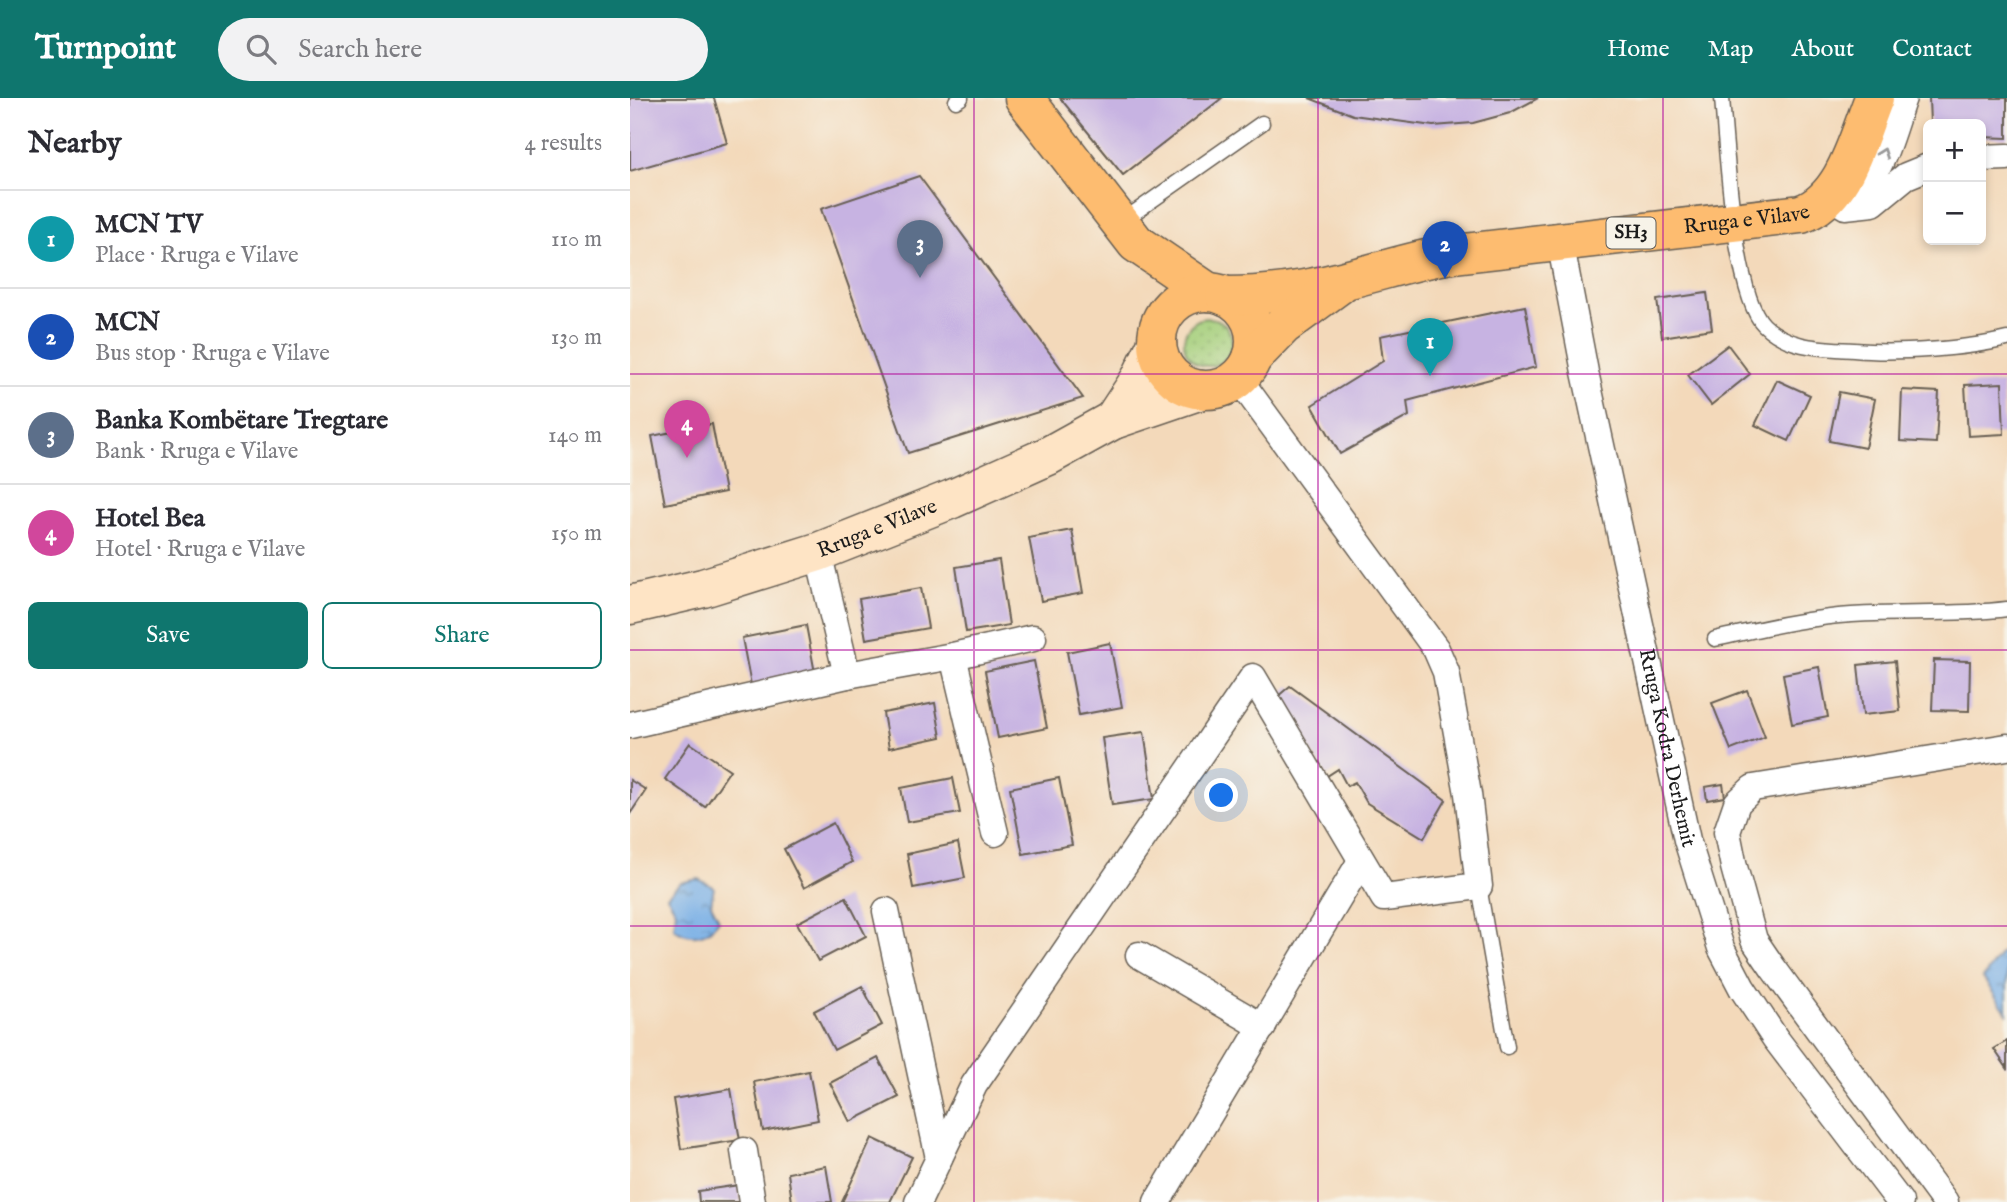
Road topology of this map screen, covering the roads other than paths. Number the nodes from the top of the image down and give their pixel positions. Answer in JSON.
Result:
{"nodes":[{"id":1,"x":1024,"y":98,"type":"edge"},
{"id":2,"x":1722,"y":98,"type":"edge"},
{"id":3,"x":1874,"y":98,"type":"edge"},
{"id":4,"x":1903,"y":98,"type":"edge"},
{"id":5,"x":1262,"y":123,"type":"dead end"},
{"id":6,"x":2007,"y":157,"type":"edge"},
{"id":7,"x":1986,"y":158,"type":"edge"},
{"id":8,"x":1923,"y":169,"type":"edge"},
{"id":9,"x":1816,"y":209,"type":"junction"},
{"id":10,"x":1734,"y":221,"type":"junction"},
{"id":11,"x":1128,"y":233,"type":"junction"},
{"id":12,"x":1560,"y":241,"type":"junction"},
{"id":13,"x":1345,"y":280,"type":"junction"},
{"id":14,"x":1217,"y":294,"type":"junction"},
{"id":15,"x":1158,"y":336,"type":"junction"},
{"id":16,"x":2007,"y":339,"type":"edge"},
{"id":17,"x":1245,"y":368,"type":"junction"},
{"id":18,"x":1201,"y":390,"type":"junction"},
{"id":19,"x":1113,"y":420,"type":"junction"},
{"id":20,"x":818,"y":552,"type":"junction"},
{"id":21,"x":630,"y":605,"type":"edge"},
{"id":22,"x":2007,"y":609,"type":"edge"},
{"id":23,"x":1033,"y":638,"type":"dead end"},
{"id":24,"x":1715,"y":639,"type":"dead end"},
{"id":25,"x":953,"y":656,"type":"junction"},
{"id":26,"x":847,"y":675,"type":"junction"},
{"id":27,"x":630,"y":725,"type":"edge"},
{"id":28,"x":2007,"y":747,"type":"edge"},
{"id":29,"x":1727,"y":832,"type":"junction"},
{"id":30,"x":995,"y":833,"type":"dead end"},
{"id":31,"x":1687,"y":840,"type":"junction"},
{"id":32,"x":1361,"y":861,"type":"junction"},
{"id":33,"x":1479,"y":887,"type":"junction"},
{"id":34,"x":886,"y":911,"type":"dead end"},
{"id":35,"x":1139,"y":955,"type":"dead end"},
{"id":36,"x":1263,"y":1027,"type":"junction"},
{"id":37,"x":1507,"y":1047,"type":"dead end"},
{"id":38,"x":744,"y":1151,"type":"dead end"},
{"id":39,"x":939,"y":1158,"type":"junction"},
{"id":40,"x":752,"y":1202,"type":"edge"},
{"id":41,"x":918,"y":1202,"type":"edge"},
{"id":42,"x":1157,"y":1202,"type":"edge"},
{"id":43,"x":1900,"y":1202,"type":"edge"},
{"id":44,"x":1945,"y":1202,"type":"edge"}],
"edges":[{"from":1,"to":11,"type":"main road"},
{"from":2,"to":10,"type":"lane"},
{"from":3,"to":9,"type":"main road","name":"Rruga e Vilave"},
{"from":9,"to":4,"type":"street","one_way":true},
{"from":5,"to":11,"type":"lane"},
{"from":6,"to":7,"type":"street"},
{"from":8,"to":9,"type":"street"},
{"from":9,"to":10,"type":"main road","name":"Rruga e Vilave","number":"SH3"},
{"from":10,"to":12,"type":"main road","name":"Rruga e Vilave","number":"SH3"},
{"from":10,"to":16,"type":"lane"},
{"from":11,"to":14,"type":"main road"},
{"from":11,"to":15,"type":"main road"},
{"from":12,"to":13,"type":"main road","name":"Rruga e Vilave","number":"SH3"},
{"from":12,"to":31,"type":"street","name":"Rruga Kodra Derhemit"},
{"from":13,"to":14,"type":"main road","name":"Rruga e Vilave","number":"SH3"},
{"from":13,"to":17,"type":"main road","name":"Rruga e Vilave","number":"SH3"},
{"from":14,"to":15,"type":"main road"},
{"from":14,"to":17,"type":"main road"},
{"from":15,"to":18,"type":"main road"},
{"from":15,"to":19,"type":"street","name":"Rruga e Vilave"},
{"from":17,"to":18,"type":"main road"},
{"from":17,"to":33,"type":"street"},
{"from":18,"to":19,"type":"street","name":"Rruga e Vilave"},
{"from":19,"to":20,"type":"street","name":"Rruga e Vilave"},
{"from":20,"to":21,"type":"street","name":"Rruga e Vilave"},
{"from":20,"to":26,"type":"street"},
{"from":22,"to":24,"type":"lane"},
{"from":23,"to":25,"type":"street"},
{"from":25,"to":26,"type":"street"},
{"from":25,"to":30,"type":"street"},
{"from":26,"to":27,"type":"street"},
{"from":28,"to":29,"type":"street"},
{"from":29,"to":31,"type":"street"},
{"from":29,"to":44,"type":"street"},
{"from":31,"to":43,"type":"street","name":"Rruga Kodra Derhemit"},
{"from":32,"to":33,"type":"street"},
{"from":32,"to":36,"type":"street"},
{"from":32,"to":39,"type":"street"},
{"from":33,"to":37,"type":"lane"},
{"from":34,"to":39,"type":"street"},
{"from":35,"to":36,"type":"street"},
{"from":36,"to":42,"type":"street"},
{"from":38,"to":40,"type":"street"},
{"from":39,"to":41,"type":"street"}]}
